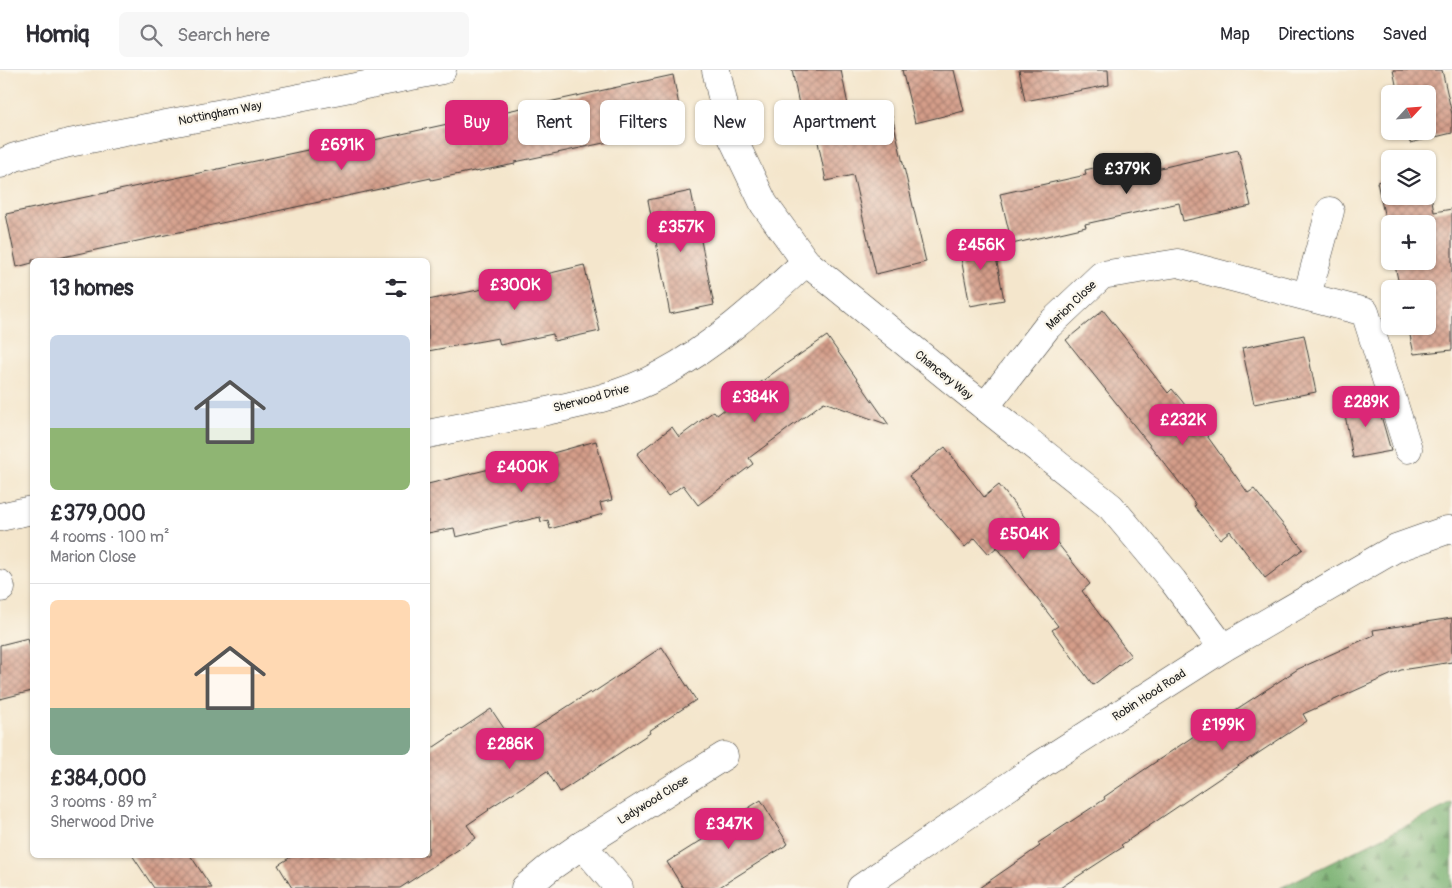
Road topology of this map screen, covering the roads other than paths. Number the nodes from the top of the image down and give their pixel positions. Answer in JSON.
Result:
{"nodes":[{"id":1,"x":442,"y":70,"type":"edge"},
{"id":2,"x":716,"y":70,"type":"edge"},
{"id":3,"x":0,"y":164,"type":"edge"},
{"id":4,"x":1330,"y":211,"type":"dead end"},
{"id":5,"x":806,"y":262,"type":"junction"},
{"id":6,"x":1307,"y":296,"type":"junction"},
{"id":7,"x":985,"y":407,"type":"junction"},
{"id":8,"x":430,"y":434,"type":"edge"},
{"id":9,"x":1408,"y":449,"type":"dead end"},
{"id":10,"x":30,"y":510,"type":"edge"},
{"id":11,"x":0,"y":517,"type":"edge"},
{"id":12,"x":1452,"y":530,"type":"edge"},
{"id":13,"x":1223,"y":648,"type":"junction"},
{"id":14,"x":724,"y":756,"type":"dead end"},
{"id":15,"x":582,"y":845,"type":"junction"},
{"id":16,"x":525,"y":888,"type":"edge"},
{"id":17,"x":619,"y":888,"type":"edge"},
{"id":18,"x":861,"y":888,"type":"edge"}],
"edges":[{"from":1,"to":3,"type":"street","name":"Nottingham Way"},
{"from":2,"to":5,"type":"street","name":"Chancery Way"},
{"from":4,"to":6,"type":"street"},
{"from":5,"to":7,"type":"street","name":"Chancery Way"},
{"from":5,"to":8,"type":"street","name":"Sherwood Drive"},
{"from":6,"to":7,"type":"street","name":"Marion Close"},
{"from":6,"to":9,"type":"street","name":"Marion Close"},
{"from":7,"to":13,"type":"street","name":"Chancery Way"},
{"from":10,"to":11,"type":"street"},
{"from":12,"to":13,"type":"street","name":"Robin Hood Road"},
{"from":13,"to":18,"type":"street","name":"Robin Hood Road"},
{"from":14,"to":15,"type":"street","name":"Ladywood Close"},
{"from":15,"to":16,"type":"street","name":"Ladywood Close"},
{"from":15,"to":17,"type":"street"}]}
